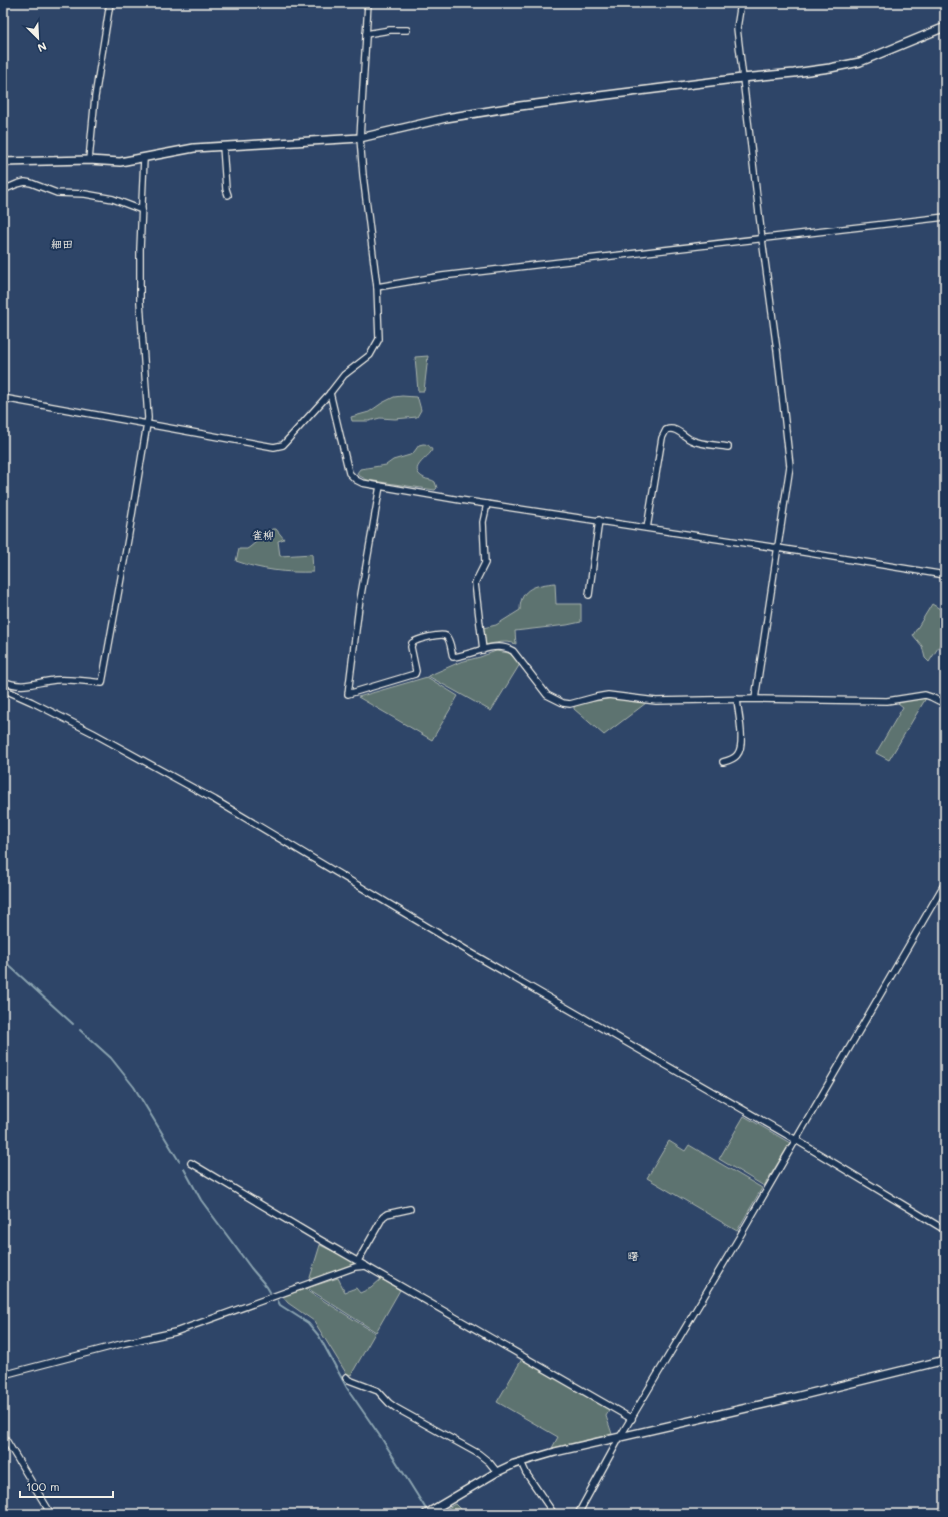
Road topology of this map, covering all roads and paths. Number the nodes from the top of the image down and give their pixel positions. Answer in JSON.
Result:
{"nodes":[{"id":1,"x":110,"y":3,"type":"edge"},
{"id":2,"x":368,"y":3,"type":"edge"},
{"id":3,"x":741,"y":3,"type":"edge"},
{"id":4,"x":945,"y":27,"type":"edge"},
{"id":5,"x":407,"y":30,"type":"dead end"},
{"id":6,"x":366,"y":34,"type":"junction"},
{"id":7,"x":742,"y":78,"type":"junction"},
{"id":8,"x":360,"y":138,"type":"junction"},
{"id":9,"x":223,"y":146,"type":"junction"},
{"id":10,"x":144,"y":158,"type":"junction"},
{"id":11,"x":89,"y":160,"type":"junction"},
{"id":12,"x":3,"y":162,"type":"edge"},
{"id":13,"x":3,"y":190,"type":"edge"},
{"id":14,"x":228,"y":195,"type":"dead end"},
{"id":15,"x":142,"y":210,"type":"junction"},
{"id":16,"x":945,"y":217,"type":"edge"},
{"id":17,"x":762,"y":239,"type":"junction"},
{"id":18,"x":377,"y":286,"type":"junction"},
{"id":19,"x":330,"y":393,"type":"junction"},
{"id":20,"x":3,"y":398,"type":"edge"},
{"id":21,"x":148,"y":424,"type":"junction"},
{"id":22,"x":728,"y":447,"type":"dead end"},
{"id":23,"x":380,"y":486,"type":"junction"},
{"id":24,"x":487,"y":504,"type":"junction"},
{"id":25,"x":599,"y":520,"type":"junction"},
{"id":26,"x":647,"y":528,"type":"junction"},
{"id":27,"x":778,"y":548,"type":"junction"},
{"id":28,"x":945,"y":575,"type":"edge"},
{"id":29,"x":589,"y":595,"type":"dead end"},
{"id":30,"x":483,"y":650,"type":"junction"},
{"id":31,"x":3,"y":681,"type":"edge"},
{"id":32,"x":3,"y":690,"type":"edge"},
{"id":33,"x":755,"y":699,"type":"junction"},
{"id":34,"x":737,"y":700,"type":"junction"},
{"id":35,"x":945,"y":704,"type":"edge"},
{"id":36,"x":723,"y":762,"type":"dead end"},
{"id":37,"x":945,"y":883,"type":"edge"},
{"id":38,"x":796,"y":1140,"type":"junction"},
{"id":39,"x":191,"y":1163,"type":"dead end"},
{"id":40,"x":410,"y":1209,"type":"dead end"},
{"id":41,"x":945,"y":1230,"type":"edge"},
{"id":42,"x":358,"y":1261,"type":"junction"},
{"id":43,"x":366,"y":1266,"type":"junction"},
{"id":44,"x":945,"y":1360,"type":"edge"},
{"id":45,"x":3,"y":1375,"type":"edge"},
{"id":46,"x":346,"y":1377,"type":"dead end"},
{"id":47,"x":632,"y":1419,"type":"junction"},
{"id":48,"x":3,"y":1435,"type":"edge"},
{"id":49,"x":620,"y":1437,"type":"junction"},
{"id":50,"x":521,"y":1462,"type":"junction"},
{"id":51,"x":497,"y":1472,"type":"junction"},
{"id":52,"x":51,"y":1514,"type":"edge"},
{"id":53,"x":426,"y":1514,"type":"edge"},
{"id":54,"x":554,"y":1514,"type":"edge"},
{"id":55,"x":578,"y":1514,"type":"edge"}],
"edges":[{"from":1,"to":11,"type":"street"},
{"from":2,"to":6,"type":"street"},
{"from":3,"to":7,"type":"street"},
{"from":4,"to":7,"type":"street"},
{"from":5,"to":6,"type":"street"},
{"from":6,"to":8,"type":"street"},
{"from":7,"to":8,"type":"street"},
{"from":7,"to":17,"type":"street"},
{"from":8,"to":9,"type":"street"},
{"from":8,"to":18,"type":"street"},
{"from":9,"to":10,"type":"street"},
{"from":9,"to":14,"type":"street"},
{"from":10,"to":11,"type":"street"},
{"from":10,"to":15,"type":"street"},
{"from":11,"to":12,"type":"street"},
{"from":13,"to":15,"type":"street"},
{"from":15,"to":21,"type":"street"},
{"from":16,"to":17,"type":"street"},
{"from":17,"to":18,"type":"street"},
{"from":17,"to":27,"type":"street"},
{"from":18,"to":19,"type":"street"},
{"from":19,"to":21,"type":"street"},
{"from":19,"to":23,"type":"street"},
{"from":20,"to":21,"type":"street"},
{"from":21,"to":31,"type":"street"},
{"from":22,"to":26,"type":"street"},
{"from":23,"to":24,"type":"street"},
{"from":23,"to":30,"type":"street"},
{"from":24,"to":25,"type":"street"},
{"from":24,"to":30,"type":"street"},
{"from":25,"to":26,"type":"street"},
{"from":25,"to":29,"type":"street"},
{"from":26,"to":27,"type":"street"},
{"from":27,"to":28,"type":"street"},
{"from":27,"to":33,"type":"street"},
{"from":30,"to":34,"type":"street"},
{"from":32,"to":38,"type":"street"},
{"from":33,"to":34,"type":"street"},
{"from":33,"to":35,"type":"street"},
{"from":34,"to":36,"type":"street"},
{"from":37,"to":38,"type":"street"},
{"from":38,"to":41,"type":"street"},
{"from":38,"to":47,"type":"street"},
{"from":39,"to":42,"type":"street"},
{"from":40,"to":42,"type":"street"},
{"from":42,"to":43,"type":"street"},
{"from":43,"to":45,"type":"street"},
{"from":43,"to":47,"type":"street"},
{"from":44,"to":49,"type":"street"},
{"from":46,"to":51,"type":"street"},
{"from":47,"to":49,"type":"street"},
{"from":48,"to":52,"type":"street"},
{"from":49,"to":50,"type":"street"},
{"from":49,"to":55,"type":"street"},
{"from":50,"to":51,"type":"street"},
{"from":50,"to":54,"type":"street"},
{"from":51,"to":53,"type":"street"}]}
